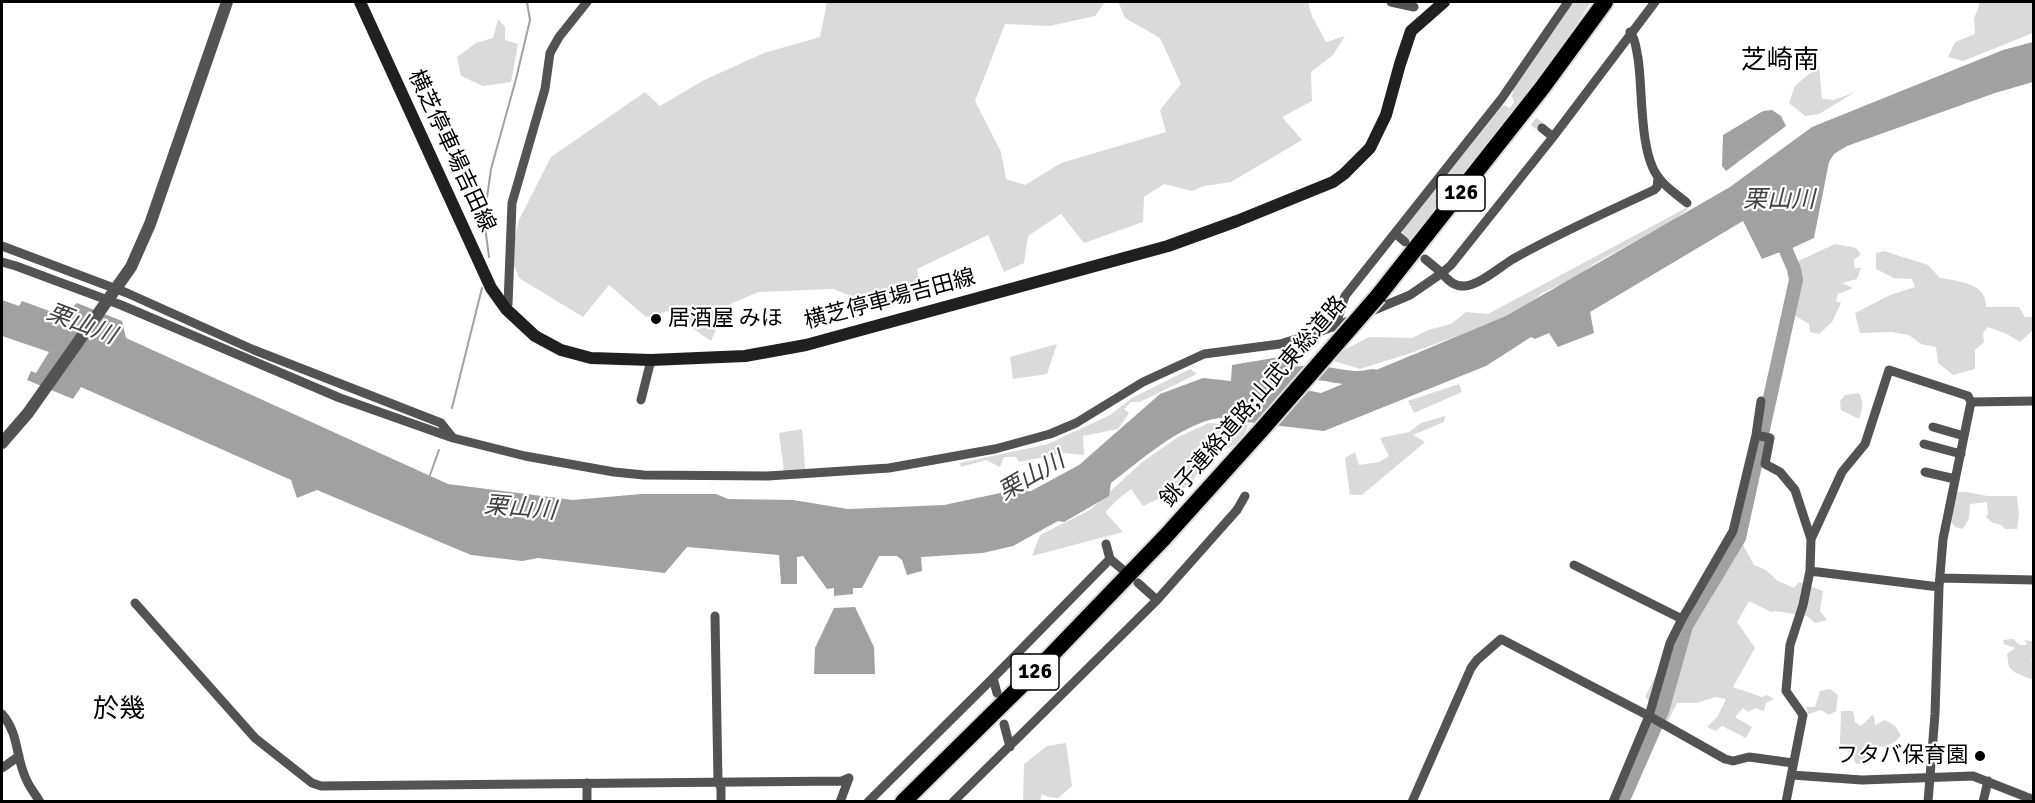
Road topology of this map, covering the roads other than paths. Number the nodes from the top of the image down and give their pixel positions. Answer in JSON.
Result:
{"nodes":[{"id":1,"x":227,"y":2,"type":"edge"},
{"id":2,"x":360,"y":2,"type":"edge"},
{"id":3,"x":587,"y":2,"type":"edge"},
{"id":4,"x":1391,"y":2,"type":"edge"},
{"id":5,"x":1444,"y":2,"type":"edge"},
{"id":6,"x":1568,"y":2,"type":"edge"},
{"id":7,"x":1605,"y":2,"type":"edge"},
{"id":8,"x":1655,"y":2,"type":"edge"},
{"id":9,"x":1414,"y":4,"type":"edge"},
{"id":10,"x":1423,"y":19,"type":"junction"},
{"id":11,"x":1630,"y":32,"type":"junction"},
{"id":12,"x":1502,"y":98,"type":"junction"},
{"id":13,"x":1512,"y":105,"type":"tunnel mouth"},
{"id":14,"x":1542,"y":128,"type":"tunnel mouth"},
{"id":15,"x":1553,"y":137,"type":"junction"},
{"id":16,"x":1658,"y":178,"type":"junction"},
{"id":17,"x":1687,"y":203,"type":"dead end"},
{"id":18,"x":1396,"y":234,"type":"junction"},
{"id":19,"x":1405,"y":242,"type":"dead end"},
{"id":20,"x":2,"y":246,"type":"edge"},
{"id":21,"x":1425,"y":259,"type":"dead end"},
{"id":22,"x":2,"y":262,"type":"edge"},
{"id":23,"x":1442,"y":273,"type":"junction"},
{"id":24,"x":506,"y":309,"type":"junction"},
{"id":25,"x":1335,"y":327,"type":"junction"},
{"id":26,"x":651,"y":360,"type":"junction"},
{"id":27,"x":641,"y":400,"type":"dead end"},
{"id":28,"x":1761,"y":401,"type":"dead end"},
{"id":29,"x":2034,"y":401,"type":"edge"},
{"id":30,"x":1971,"y":402,"type":"junction"},
{"id":31,"x":1933,"y":426,"type":"dead end"},
{"id":32,"x":1756,"y":435,"type":"junction"},
{"id":33,"x":1964,"y":436,"type":"junction"},
{"id":34,"x":453,"y":438,"type":"junction"},
{"id":35,"x":2,"y":442,"type":"edge"},
{"id":36,"x":1924,"y":444,"type":"dead end"},
{"id":37,"x":1960,"y":453,"type":"junction"},
{"id":38,"x":1926,"y":472,"type":"dead end"},
{"id":39,"x":1955,"y":479,"type":"junction"},
{"id":40,"x":1245,"y":496,"type":"dead end"},
{"id":41,"x":1811,"y":539,"type":"junction"},
{"id":42,"x":1106,"y":544,"type":"dead end"},
{"id":43,"x":1110,"y":559,"type":"junction"},
{"id":44,"x":1574,"y":565,"type":"dead end"},
{"id":45,"x":1122,"y":569,"type":"dead end"},
{"id":46,"x":1810,"y":570,"type":"junction"},
{"id":47,"x":2034,"y":580,"type":"edge"},
{"id":48,"x":1939,"y":582,"type":"junction"},
{"id":49,"x":1138,"y":583,"type":"dead end"},
{"id":50,"x":1157,"y":600,"type":"junction"},
{"id":51,"x":135,"y":603,"type":"dead end"},
{"id":52,"x":715,"y":616,"type":"dead end"},
{"id":53,"x":1682,"y":619,"type":"junction"},
{"id":54,"x":993,"y":678,"type":"junction"},
{"id":55,"x":997,"y":693,"type":"dead end"},
{"id":56,"x":2,"y":714,"type":"edge"},
{"id":57,"x":1649,"y":716,"type":"junction"},
{"id":58,"x":1004,"y":724,"type":"dead end"},
{"id":59,"x":1010,"y":747,"type":"junction"},
{"id":60,"x":19,"y":756,"type":"junction"},
{"id":61,"x":1793,"y":763,"type":"junction"},
{"id":62,"x":2,"y":768,"type":"edge"},
{"id":63,"x":1792,"y":775,"type":"junction"},
{"id":64,"x":1930,"y":777,"type":"junction"},
{"id":65,"x":718,"y":781,"type":"junction"},
{"id":66,"x":1988,"y":781,"type":"junction"},
{"id":67,"x":587,"y":783,"type":"junction"},
{"id":68,"x":2034,"y":800,"type":"edge"},
{"id":69,"x":40,"y":801,"type":"edge"},
{"id":70,"x":587,"y":801,"type":"edge"},
{"id":71,"x":721,"y":801,"type":"edge"},
{"id":72,"x":840,"y":801,"type":"edge"},
{"id":73,"x":868,"y":801,"type":"edge"},
{"id":74,"x":903,"y":801,"type":"edge"},
{"id":75,"x":953,"y":801,"type":"edge"},
{"id":76,"x":1412,"y":801,"type":"edge"},
{"id":77,"x":1613,"y":801,"type":"edge"},
{"id":78,"x":1786,"y":801,"type":"edge"},
{"id":79,"x":1928,"y":801,"type":"edge"},
{"id":80,"x":1983,"y":801,"type":"edge"}],
"edges":[{"from":1,"to":35,"type":"street","bridge":true},
{"from":2,"to":24,"type":"main road","name":"横芝停車場吉田線"},
{"from":3,"to":24,"type":"street"},
{"from":4,"to":9,"type":"street"},
{"from":5,"to":10,"type":"main road","name":"横芝停車場吉田線"},
{"from":6,"to":12,"type":"street"},
{"from":7,"to":74,"type":"highway","name":"銚子連絡道路;山武東総道路","number":"126","bridge":true},
{"from":8,"to":11,"type":"street"},
{"from":9,"to":10,"type":"street"},
{"from":10,"to":26,"type":"main road","name":"横芝停車場吉田線"},
{"from":11,"to":15,"type":"street"},
{"from":11,"to":16,"type":"street"},
{"from":12,"to":13,"type":"street"},
{"from":12,"to":18,"type":"street"},
{"from":14,"to":15,"type":"street"},
{"from":15,"to":23,"type":"street"},
{"from":16,"to":17,"type":"street"},
{"from":16,"to":23,"type":"street"},
{"from":18,"to":19,"type":"street"},
{"from":18,"to":25,"type":"street"},
{"from":20,"to":34,"type":"street"},
{"from":21,"to":23,"type":"street"},
{"from":22,"to":34,"type":"street"},
{"from":23,"to":25,"type":"street"},
{"from":24,"to":26,"type":"main road","name":"横芝停車場吉田線"},
{"from":25,"to":34,"type":"street"},
{"from":26,"to":27,"type":"street"},
{"from":28,"to":32,"type":"street"},
{"from":29,"to":30,"type":"street"},
{"from":30,"to":33,"type":"street"},
{"from":30,"to":41,"type":"street"},
{"from":31,"to":33,"type":"street"},
{"from":32,"to":41,"type":"street"},
{"from":32,"to":53,"type":"street"},
{"from":33,"to":37,"type":"street"},
{"from":36,"to":37,"type":"street"},
{"from":37,"to":39,"type":"street"},
{"from":38,"to":39,"type":"street"},
{"from":39,"to":48,"type":"street"},
{"from":40,"to":50,"type":"street"},
{"from":41,"to":46,"type":"street"},
{"from":42,"to":43,"type":"street"},
{"from":43,"to":45,"type":"street"},
{"from":43,"to":54,"type":"street"},
{"from":44,"to":53,"type":"street"},
{"from":46,"to":48,"type":"street"},
{"from":46,"to":61,"type":"street"},
{"from":47,"to":48,"type":"street"},
{"from":48,"to":64,"type":"street"},
{"from":49,"to":50,"type":"street"},
{"from":50,"to":59,"type":"street"},
{"from":51,"to":67,"type":"street"},
{"from":52,"to":65,"type":"street"},
{"from":53,"to":57,"type":"street"},
{"from":54,"to":55,"type":"street"},
{"from":54,"to":73,"type":"street"},
{"from":56,"to":60,"type":"street"},
{"from":57,"to":61,"type":"street"},
{"from":57,"to":76,"type":"street"},
{"from":57,"to":77,"type":"street"},
{"from":58,"to":59,"type":"street"},
{"from":59,"to":75,"type":"street"},
{"from":60,"to":62,"type":"street"},
{"from":60,"to":69,"type":"street"},
{"from":61,"to":63,"type":"street"},
{"from":63,"to":64,"type":"street"},
{"from":63,"to":78,"type":"street"},
{"from":64,"to":66,"type":"street"},
{"from":64,"to":79,"type":"street"},
{"from":65,"to":67,"type":"street"},
{"from":65,"to":71,"type":"street"},
{"from":65,"to":72,"type":"street"},
{"from":66,"to":68,"type":"street"},
{"from":66,"to":80,"type":"street"},
{"from":67,"to":70,"type":"street"}]}
